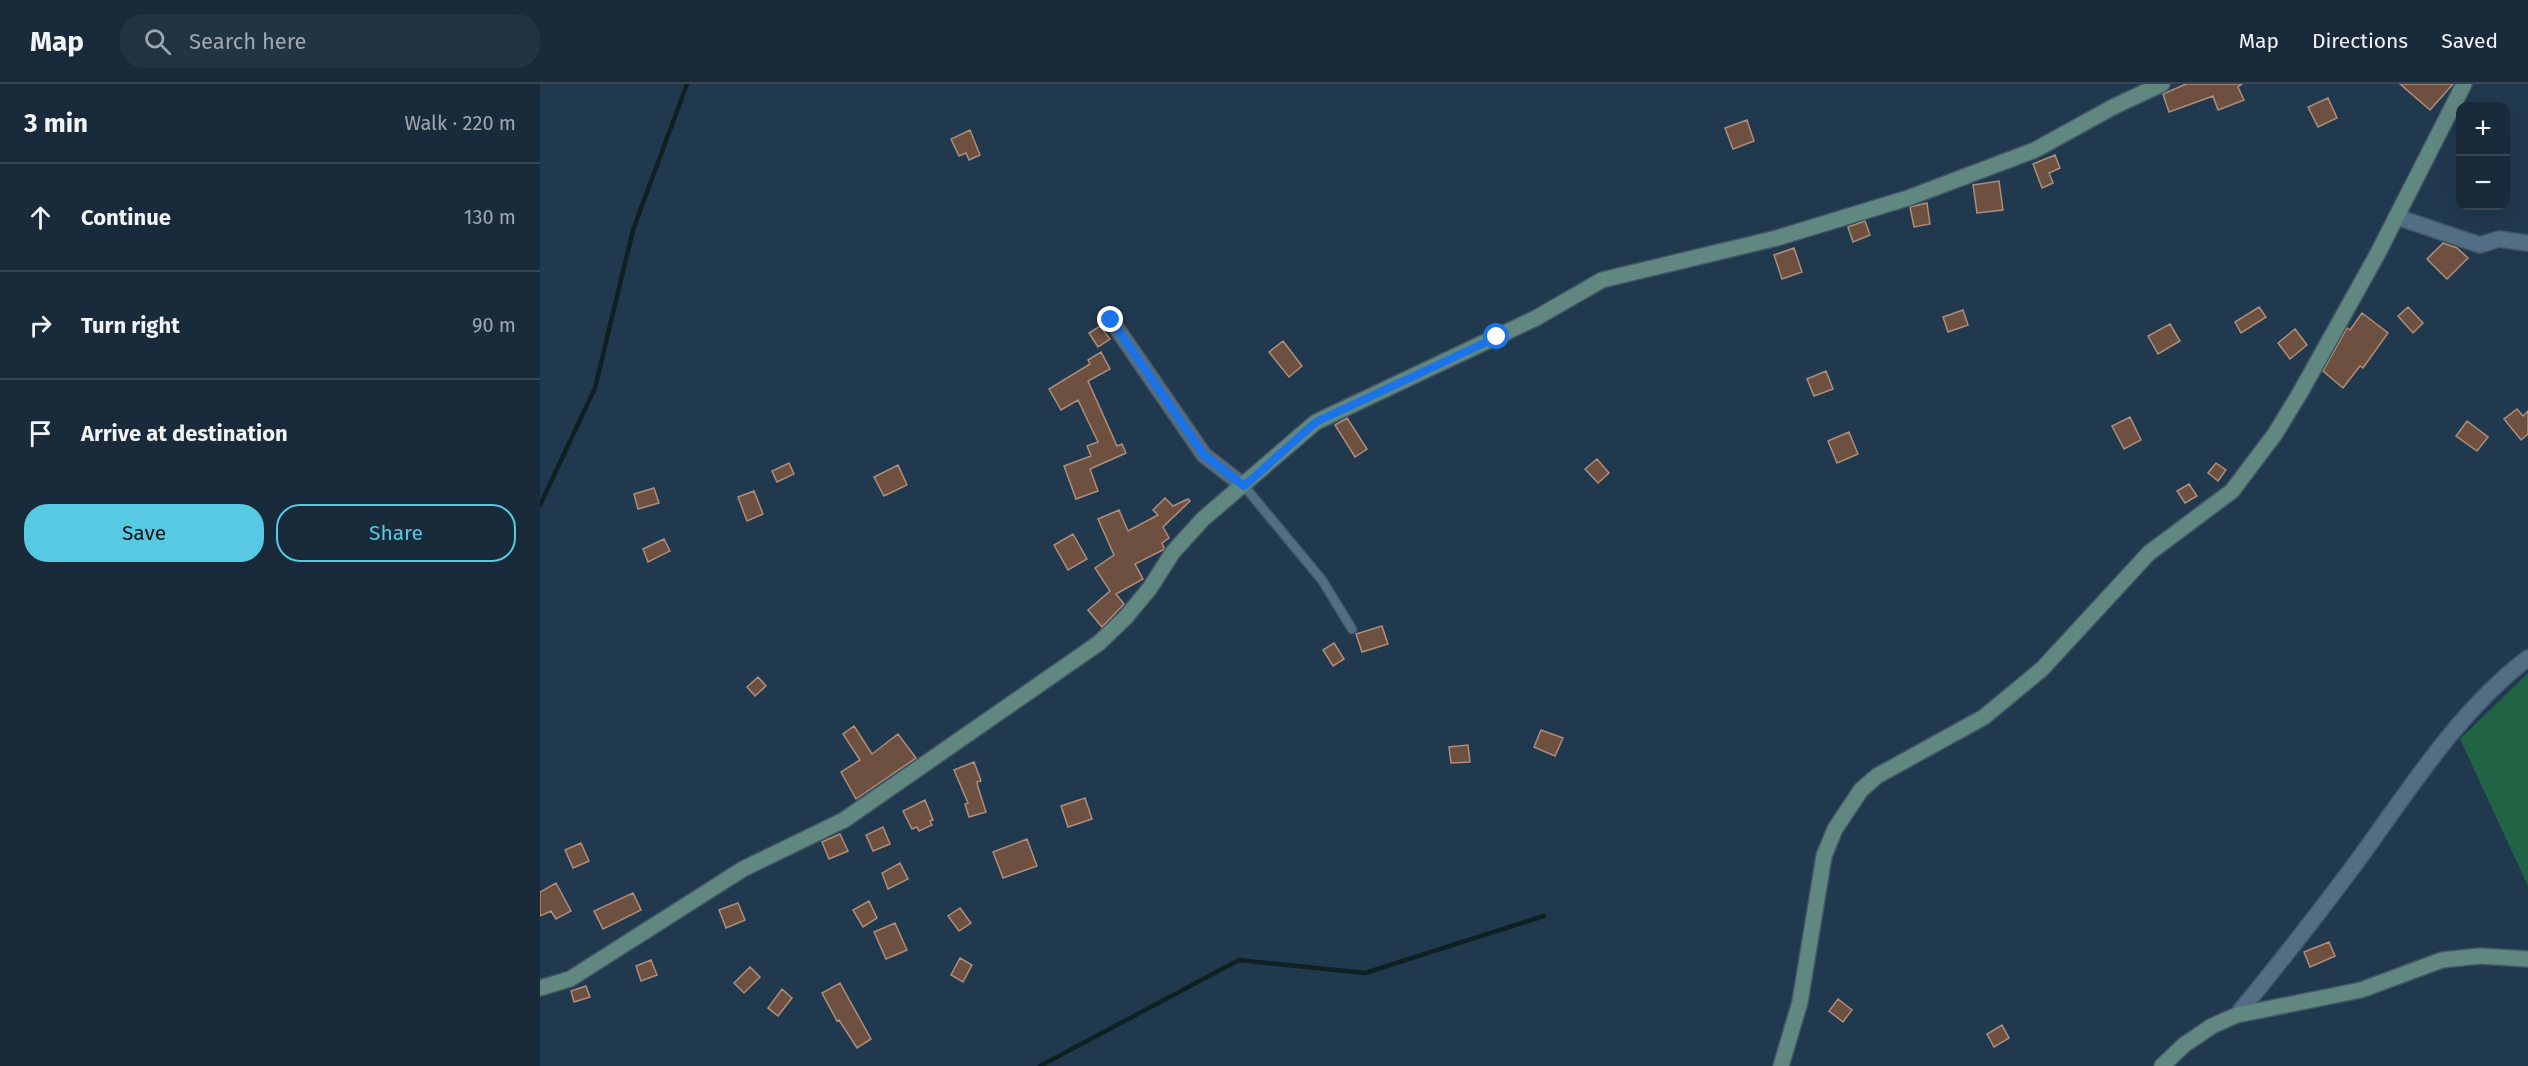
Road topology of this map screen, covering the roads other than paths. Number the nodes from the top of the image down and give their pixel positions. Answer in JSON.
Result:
{"nodes":[{"id":1,"x":2162,"y":84,"type":"edge"},
{"id":2,"x":2464,"y":84,"type":"edge"},
{"id":3,"x":2397,"y":217,"type":"junction"},
{"id":4,"x":2528,"y":243,"type":"edge"},
{"id":5,"x":1111,"y":320,"type":"dead end"},
{"id":6,"x":1244,"y":486,"type":"junction"},
{"id":7,"x":1352,"y":629,"type":"dead end"},
{"id":8,"x":2528,"y":658,"type":"edge"},
{"id":9,"x":2528,"y":959,"type":"edge"},
{"id":10,"x":540,"y":988,"type":"edge"},
{"id":11,"x":2237,"y":1016,"type":"junction"},
{"id":12,"x":1781,"y":1066,"type":"edge"},
{"id":13,"x":2162,"y":1066,"type":"edge"}],
"edges":[{"from":1,"to":6,"type":"street"},
{"from":2,"to":3,"type":"street"},
{"from":3,"to":4,"type":"street"},
{"from":3,"to":12,"type":"street"},
{"from":5,"to":6,"type":"street"},
{"from":6,"to":7,"type":"lane"},
{"from":6,"to":10,"type":"street"},
{"from":8,"to":11,"type":"street"},
{"from":9,"to":11,"type":"street"},
{"from":11,"to":13,"type":"street"}]}
